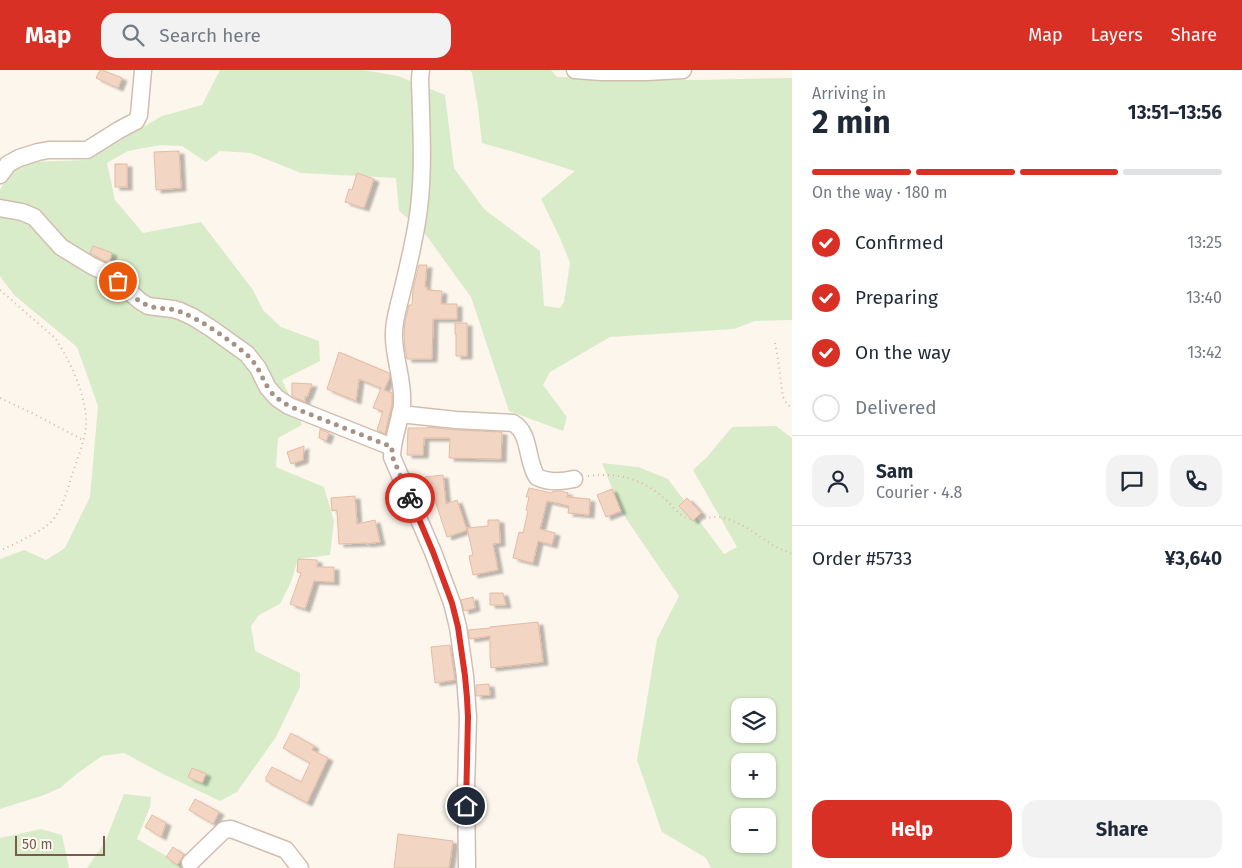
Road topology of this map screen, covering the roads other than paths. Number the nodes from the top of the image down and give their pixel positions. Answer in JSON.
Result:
{"nodes":[{"id":1,"x":143,"y":70,"type":"edge"},
{"id":2,"x":420,"y":70,"type":"edge"},
{"id":3,"x":575,"y":70,"type":"edge"},
{"id":4,"x":683,"y":70,"type":"edge"},
{"id":5,"x":0,"y":175,"type":"edge"},
{"id":6,"x":0,"y":208,"type":"edge"},
{"id":7,"x":400,"y":414,"type":"junction"},
{"id":8,"x":392,"y":447,"type":"junction"},
{"id":9,"x":574,"y":479,"type":"road end"},
{"id":10,"x":190,"y":864,"type":"dead end"},
{"id":11,"x":300,"y":868,"type":"edge"},
{"id":12,"x":467,"y":868,"type":"edge"}],
"edges":[{"from":1,"to":5,"type":"street"},
{"from":2,"to":7,"type":"street"},
{"from":3,"to":4,"type":"street"},
{"from":6,"to":8,"type":"street"},
{"from":7,"to":8,"type":"street"},
{"from":7,"to":9,"type":"street"},
{"from":8,"to":12,"type":"street"},
{"from":10,"to":11,"type":"street"}]}
